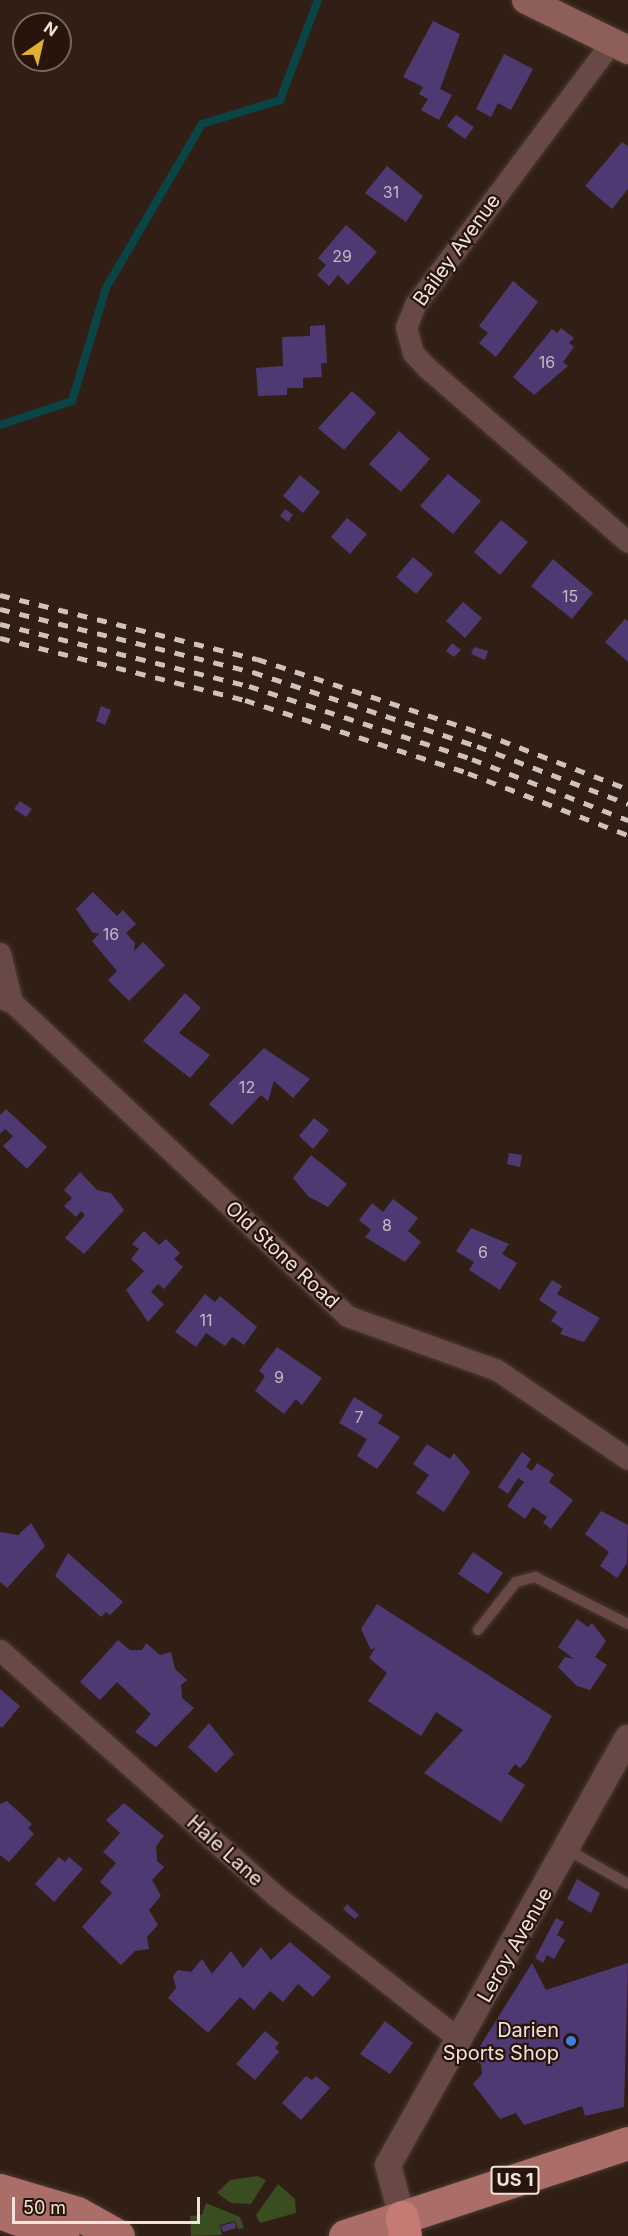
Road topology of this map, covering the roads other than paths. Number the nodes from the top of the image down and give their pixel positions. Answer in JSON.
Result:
{"nodes":[{"id":1,"x":526,"y":0,"type":"edge"},
{"id":2,"x":621,"y":45,"type":"edge"},
{"id":3,"x":628,"y":542,"type":"edge"},
{"id":4,"x":0,"y":953,"type":"edge"},
{"id":5,"x":6,"y":1000,"type":"edge"},
{"id":6,"x":628,"y":1459,"type":"edge"},
{"id":7,"x":628,"y":1624,"type":"edge"},
{"id":8,"x":478,"y":1630,"type":"dead end"},
{"id":9,"x":0,"y":1650,"type":"edge"},
{"id":10,"x":628,"y":1738,"type":"edge"},
{"id":11,"x":568,"y":1850,"type":"junction"},
{"id":12,"x":628,"y":1884,"type":"edge"},
{"id":13,"x":460,"y":2040,"type":"junction"},
{"id":14,"x":628,"y":2142,"type":"edge"},
{"id":15,"x":0,"y":2190,"type":"edge"},
{"id":16,"x":0,"y":2212,"type":"edge"},
{"id":17,"x":0,"y":2223,"type":"edge"},
{"id":18,"x":403,"y":2227,"type":"edge"},
{"id":19,"x":21,"y":2236,"type":"edge"},
{"id":20,"x":63,"y":2236,"type":"edge"},
{"id":21,"x":118,"y":2236,"type":"edge"},
{"id":22,"x":345,"y":2236,"type":"edge"}],
"edges":[{"from":1,"to":2,"type":"main road"},
{"from":2,"to":3,"type":"street","name":"Bailey Avenue"},
{"from":4,"to":5,"type":"street","name":"Old Stone Road"},
{"from":5,"to":6,"type":"street","name":"Old Stone Road"},
{"from":7,"to":8,"type":"lane"},
{"from":9,"to":13,"type":"street","name":"Hale Lane"},
{"from":10,"to":11,"type":"street","name":"Leroy Avenue"},
{"from":11,"to":12,"type":"lane"},
{"from":11,"to":13,"type":"street","name":"Leroy Avenue"},
{"from":13,"to":18,"type":"street","name":"Leroy Avenue"},
{"from":14,"to":18,"type":"main road","number":"US 1"},
{"from":15,"to":21,"type":"main road"},
{"from":16,"to":20,"type":"main road"},
{"from":17,"to":19,"type":"main road"},
{"from":18,"to":22,"type":"main road","number":"US 1"}]}
